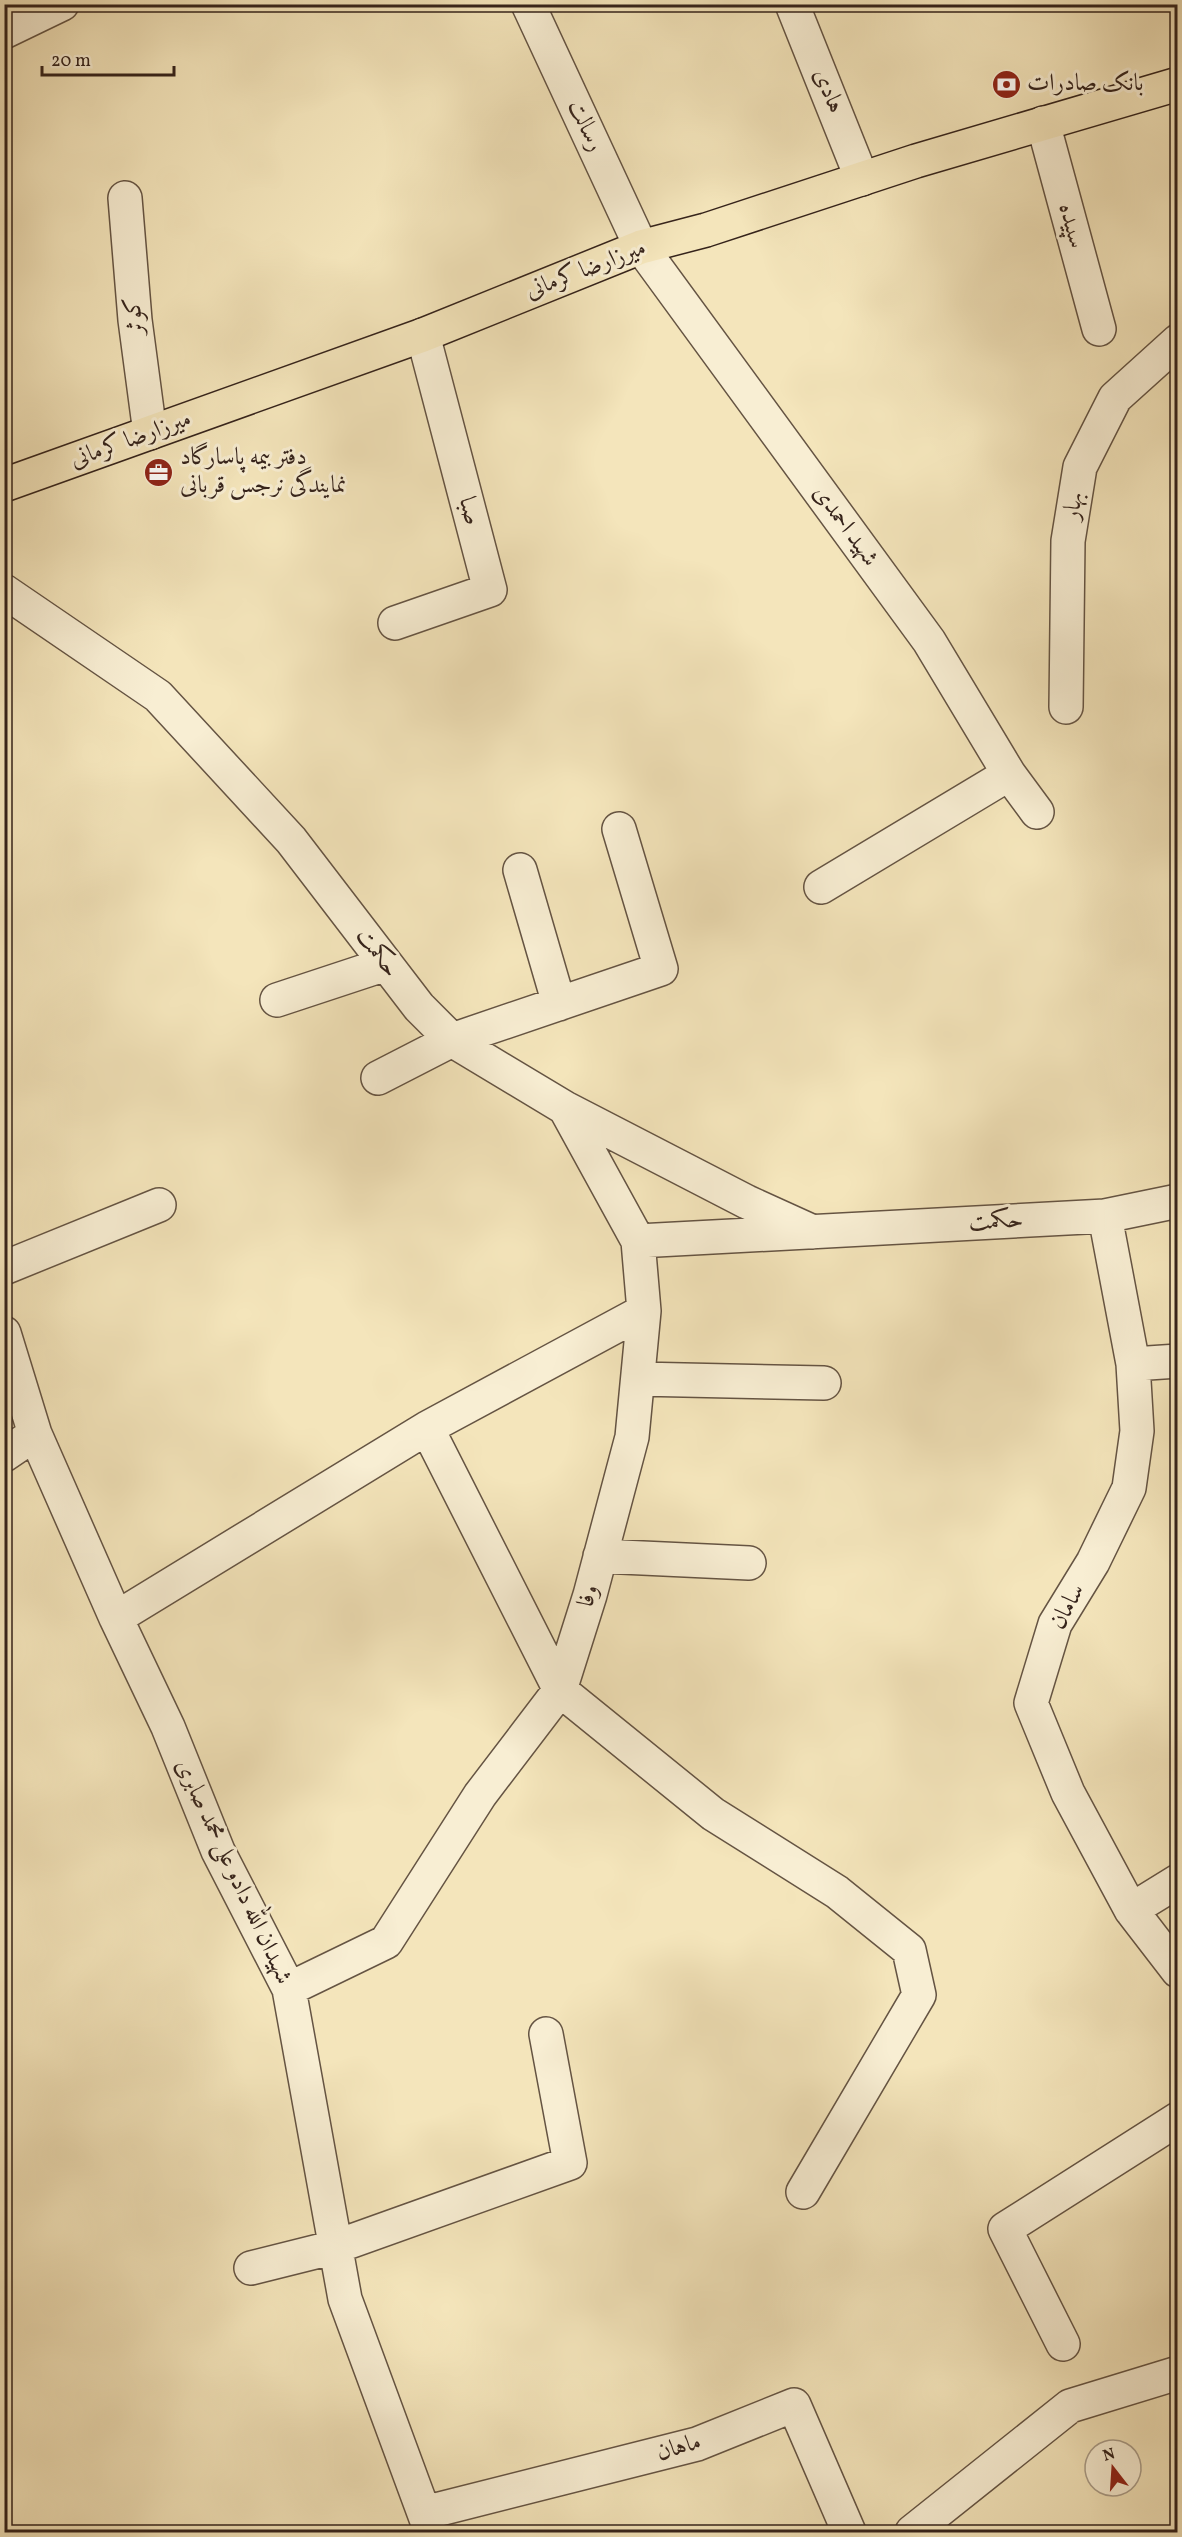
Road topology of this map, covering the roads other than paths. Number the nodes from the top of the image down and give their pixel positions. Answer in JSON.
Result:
{"nodes":[{"id":1,"x":62,"y":4,"type":"edge"},
{"id":2,"x":528,"y":4,"type":"edge"},
{"id":3,"x":792,"y":4,"type":"edge"},
{"id":4,"x":4,"y":32,"type":"edge"},
{"id":5,"x":1178,"y":84,"type":"edge"},
{"id":6,"x":1043,"y":123,"type":"junction"},
{"id":7,"x":862,"y":179,"type":"junction"},
{"id":8,"x":125,"y":198,"type":"dead end"},
{"id":9,"x":641,"y":247,"type":"junction"},
{"id":10,"x":1099,"y":329,"type":"dead end"},
{"id":11,"x":423,"y":335,"type":"junction"},
{"id":12,"x":1178,"y":341,"type":"edge"},
{"id":13,"x":150,"y":433,"type":"junction"},
{"id":14,"x":4,"y":485,"type":"edge"},
{"id":15,"x":4,"y":591,"type":"edge"},
{"id":16,"x":395,"y":623,"type":"dead end"},
{"id":17,"x":1066,"y":706,"type":"dead end"},
{"id":18,"x":1009,"y":774,"type":"junction"},
{"id":19,"x":1037,"y":812,"type":"dead end"},
{"id":20,"x":620,"y":829,"type":"dead end"},
{"id":21,"x":520,"y":870,"type":"dead end"},
{"id":22,"x":821,"y":887,"type":"dead end"},
{"id":23,"x":386,"y":964,"type":"junction"},
{"id":24,"x":277,"y":1000,"type":"dead end"},
{"id":25,"x":559,"y":1004,"type":"junction"},
{"id":26,"x":452,"y":1040,"type":"junction"},
{"id":27,"x":378,"y":1078,"type":"dead end"},
{"id":28,"x":564,"y":1108,"type":"junction"},
{"id":29,"x":1178,"y":1201,"type":"edge"},
{"id":30,"x":159,"y":1205,"type":"dead end"},
{"id":31,"x":1105,"y":1216,"type":"junction"},
{"id":32,"x":813,"y":1232,"type":"junction"},
{"id":33,"x":638,"y":1241,"type":"junction"},
{"id":34,"x":4,"y":1268,"type":"edge"},
{"id":35,"x":644,"y":1311,"type":"junction"},
{"id":36,"x":4,"y":1333,"type":"edge"},
{"id":37,"x":1178,"y":1361,"type":"edge"},
{"id":38,"x":1132,"y":1364,"type":"junction"},
{"id":39,"x":638,"y":1379,"type":"junction"},
{"id":40,"x":824,"y":1383,"type":"dead end"},
{"id":41,"x":427,"y":1428,"type":"junction"},
{"id":42,"x":35,"y":1434,"type":"junction"},
{"id":43,"x":4,"y":1455,"type":"edge"},
{"id":44,"x":600,"y":1556,"type":"junction"},
{"id":45,"x":749,"y":1563,"type":"dead end"},
{"id":46,"x":116,"y":1618,"type":"junction"},
{"id":47,"x":560,"y":1690,"type":"junction"},
{"id":48,"x":1178,"y":1881,"type":"edge"},
{"id":49,"x":1131,"y":1910,"type":"junction"},
{"id":50,"x":1178,"y":1971,"type":"edge"},
{"id":51,"x":289,"y":1989,"type":"junction"},
{"id":52,"x":546,"y":2034,"type":"dead end"},
{"id":53,"x":1178,"y":2119,"type":"edge"},
{"id":54,"x":802,"y":2192,"type":"dead end"},
{"id":55,"x":335,"y":2247,"type":"junction"},
{"id":56,"x":251,"y":2268,"type":"dead end"},
{"id":57,"x":1063,"y":2344,"type":"dead end"},
{"id":58,"x":1178,"y":2373,"type":"edge"},
{"id":59,"x":428,"y":2523,"type":"edge"},
{"id":60,"x":849,"y":2532,"type":"edge"},
{"id":61,"x":912,"y":2532,"type":"edge"}],
"edges":[{"from":1,"to":4,"type":"street"},
{"from":2,"to":9,"type":"street","name":"رسالت"},
{"from":3,"to":7,"type":"street","name":"هادی"},
{"from":5,"to":6,"type":"main road","name":"میرزارضا کرمانی"},
{"from":6,"to":7,"type":"main road","name":"میرزارضا کرمانی"},
{"from":6,"to":10,"type":"street","name":"سپیده"},
{"from":7,"to":9,"type":"main road","name":"میرزارضا کرمانی"},
{"from":8,"to":13,"type":"street","name":"کوثر"},
{"from":9,"to":11,"type":"main road","name":"میرزارضا کرمانی"},
{"from":9,"to":18,"type":"street","name":"شهید احمدی"},
{"from":11,"to":13,"type":"main road","name":"میرزارضا کرمانی"},
{"from":11,"to":16,"type":"street","name":"صبا"},
{"from":12,"to":17,"type":"street","name":"بهار"},
{"from":13,"to":14,"type":"main road","name":"میرزارضا کرمانی"},
{"from":15,"to":23,"type":"street","name":"حکمت"},
{"from":18,"to":19,"type":"street","name":"شهید احمدی"},
{"from":18,"to":22,"type":"street"},
{"from":20,"to":25,"type":"street"},
{"from":21,"to":25,"type":"street"},
{"from":23,"to":24,"type":"street"},
{"from":23,"to":26,"type":"street","name":"حکمت"},
{"from":25,"to":26,"type":"street"},
{"from":26,"to":27,"type":"street"},
{"from":26,"to":28,"type":"street","name":"حکمت"},
{"from":28,"to":32,"type":"street","name":"حکمت"},
{"from":28,"to":33,"type":"street","name":"وفا"},
{"from":29,"to":31,"type":"street","name":"حکمت"},
{"from":30,"to":34,"type":"street"},
{"from":31,"to":32,"type":"street","name":"حکمت"},
{"from":31,"to":38,"type":"street","name":"سامان"},
{"from":32,"to":33,"type":"street","name":"حکمت"},
{"from":33,"to":35,"type":"street","name":"وفا"},
{"from":35,"to":39,"type":"street","name":"وفا"},
{"from":35,"to":41,"type":"street"},
{"from":36,"to":42,"type":"street","name":"شهیدان الله دادو علی محمد صابری"},
{"from":37,"to":38,"type":"street"},
{"from":38,"to":49,"type":"street","name":"سامان"},
{"from":39,"to":40,"type":"street"},
{"from":39,"to":44,"type":"street","name":"وفا"},
{"from":41,"to":46,"type":"street"},
{"from":41,"to":47,"type":"street"},
{"from":42,"to":43,"type":"street"},
{"from":42,"to":46,"type":"street","name":"شهیدان الله دادو علی محمد صابری"},
{"from":44,"to":45,"type":"street"},
{"from":44,"to":47,"type":"street","name":"وفا"},
{"from":46,"to":51,"type":"street","name":"شهیدان الله دادو علی محمد صابری"},
{"from":47,"to":51,"type":"street","name":"وفا"},
{"from":47,"to":54,"type":"street"},
{"from":48,"to":49,"type":"street"},
{"from":49,"to":50,"type":"street","name":"سامان"},
{"from":51,"to":55,"type":"street","name":"شهیدان الله دادو علی محمد صابری"},
{"from":52,"to":55,"type":"street"},
{"from":53,"to":57,"type":"street"},
{"from":55,"to":56,"type":"street"},
{"from":55,"to":59,"type":"street","name":"شهیدان الله دادو علی محمد صابری"},
{"from":58,"to":61,"type":"street"},
{"from":59,"to":60,"type":"street","name":"ماهان"}]}
